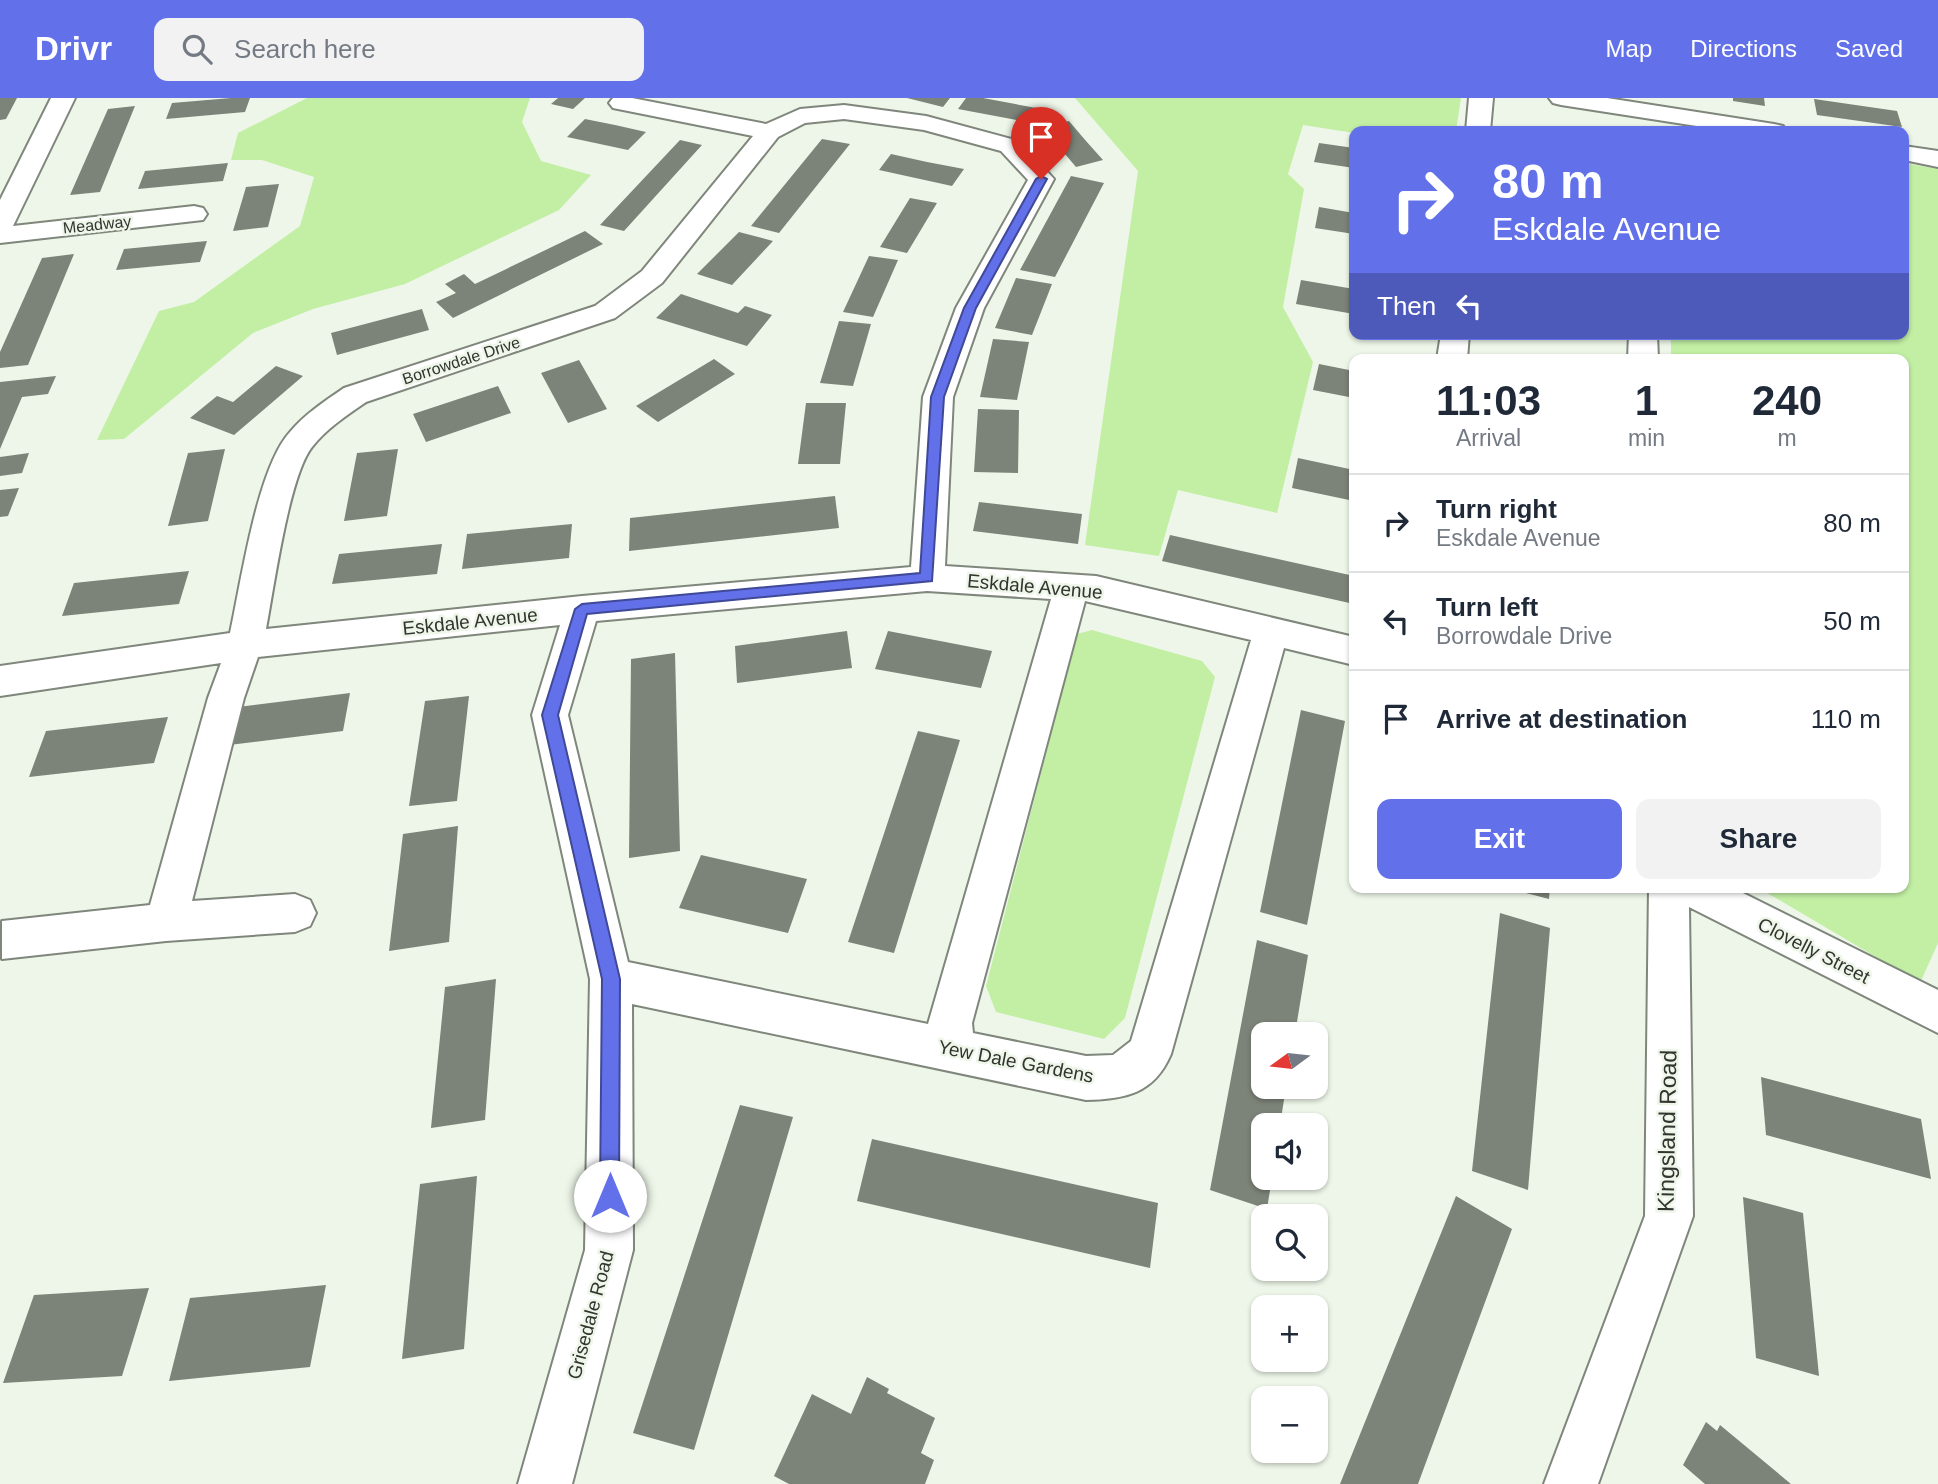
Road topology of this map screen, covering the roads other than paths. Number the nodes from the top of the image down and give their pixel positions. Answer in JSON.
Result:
{"nodes":[{"id":1,"x":63,"y":98,"type":"edge"},
{"id":2,"x":1481,"y":98,"type":"edge"},
{"id":3,"x":1561,"y":98,"type":"edge"},
{"id":4,"x":621,"y":103,"type":"dead end"},
{"id":5,"x":1638,"y":113,"type":"edge"},
{"id":6,"x":1478,"y":126,"type":"edge"},
{"id":7,"x":1736,"y":126,"type":"edge"},
{"id":8,"x":769,"y":132,"type":"junction"},
{"id":9,"x":1909,"y":154,"type":"edge"},
{"id":10,"x":1938,"y":159,"type":"edge"},
{"id":11,"x":194,"y":214,"type":"dead end"},
{"id":12,"x":0,"y":226,"type":"edge"},
{"id":13,"x":0,"y":235,"type":"edge"},
{"id":14,"x":927,"y":578,"type":"junction"},
{"id":15,"x":1072,"y":587,"type":"junction"},
{"id":16,"x":582,"y":609,"type":"junction"},
{"id":17,"x":1271,"y":632,"type":"junction"},
{"id":18,"x":245,"y":645,"type":"junction"},
{"id":19,"x":1349,"y":650,"type":"edge"},
{"id":20,"x":0,"y":681,"type":"edge"},
{"id":21,"x":1669,"y":893,"type":"edge"},
{"id":22,"x":1702,"y":893,"type":"edge"},
{"id":23,"x":295,"y":913,"type":"dead end"},
{"id":24,"x":166,"y":922,"type":"junction"},
{"id":25,"x":2,"y":940,"type":"dead end"},
{"id":26,"x":611,"y":979,"type":"junction"},
{"id":27,"x":1938,"y":1012,"type":"edge"},
{"id":28,"x":952,"y":1050,"type":"junction"},
{"id":29,"x":545,"y":1484,"type":"edge"},
{"id":30,"x":1572,"y":1484,"type":"edge"}],
"edges":[{"from":1,"to":12,"type":"street"},
{"from":2,"to":6,"type":"street"},
{"from":3,"to":5,"type":"street"},
{"from":4,"to":8,"type":"street"},
{"from":5,"to":7,"type":"street"},
{"from":8,"to":14,"type":"street","name":"Borrowdale Drive"},
{"from":8,"to":18,"type":"street","name":"Borrowdale Drive"},
{"from":9,"to":10,"type":"street"},
{"from":11,"to":13,"type":"street","name":"Meadway"},
{"from":14,"to":15,"type":"street","name":"Eskdale Avenue"},
{"from":14,"to":16,"type":"street","name":"Eskdale Avenue"},
{"from":15,"to":17,"type":"street","name":"Eskdale Avenue"},
{"from":15,"to":28,"type":"street"},
{"from":16,"to":18,"type":"street","name":"Eskdale Avenue"},
{"from":16,"to":26,"type":"street","name":"Grisedale Road"},
{"from":17,"to":19,"type":"street","name":"Eskdale Avenue"},
{"from":17,"to":28,"type":"street","name":"Yew Dale Gardens"},
{"from":18,"to":20,"type":"street","name":"Eskdale Avenue"},
{"from":18,"to":24,"type":"street","name":"Borrowdale Drive"},
{"from":21,"to":30,"type":"street","name":"Kingsland Road"},
{"from":22,"to":27,"type":"street","name":"Clovelly Street"},
{"from":23,"to":24,"type":"street"},
{"from":24,"to":25,"type":"street"},
{"from":26,"to":28,"type":"street","name":"Yew Dale Gardens"},
{"from":26,"to":29,"type":"street","name":"Grisedale Road"}]}
